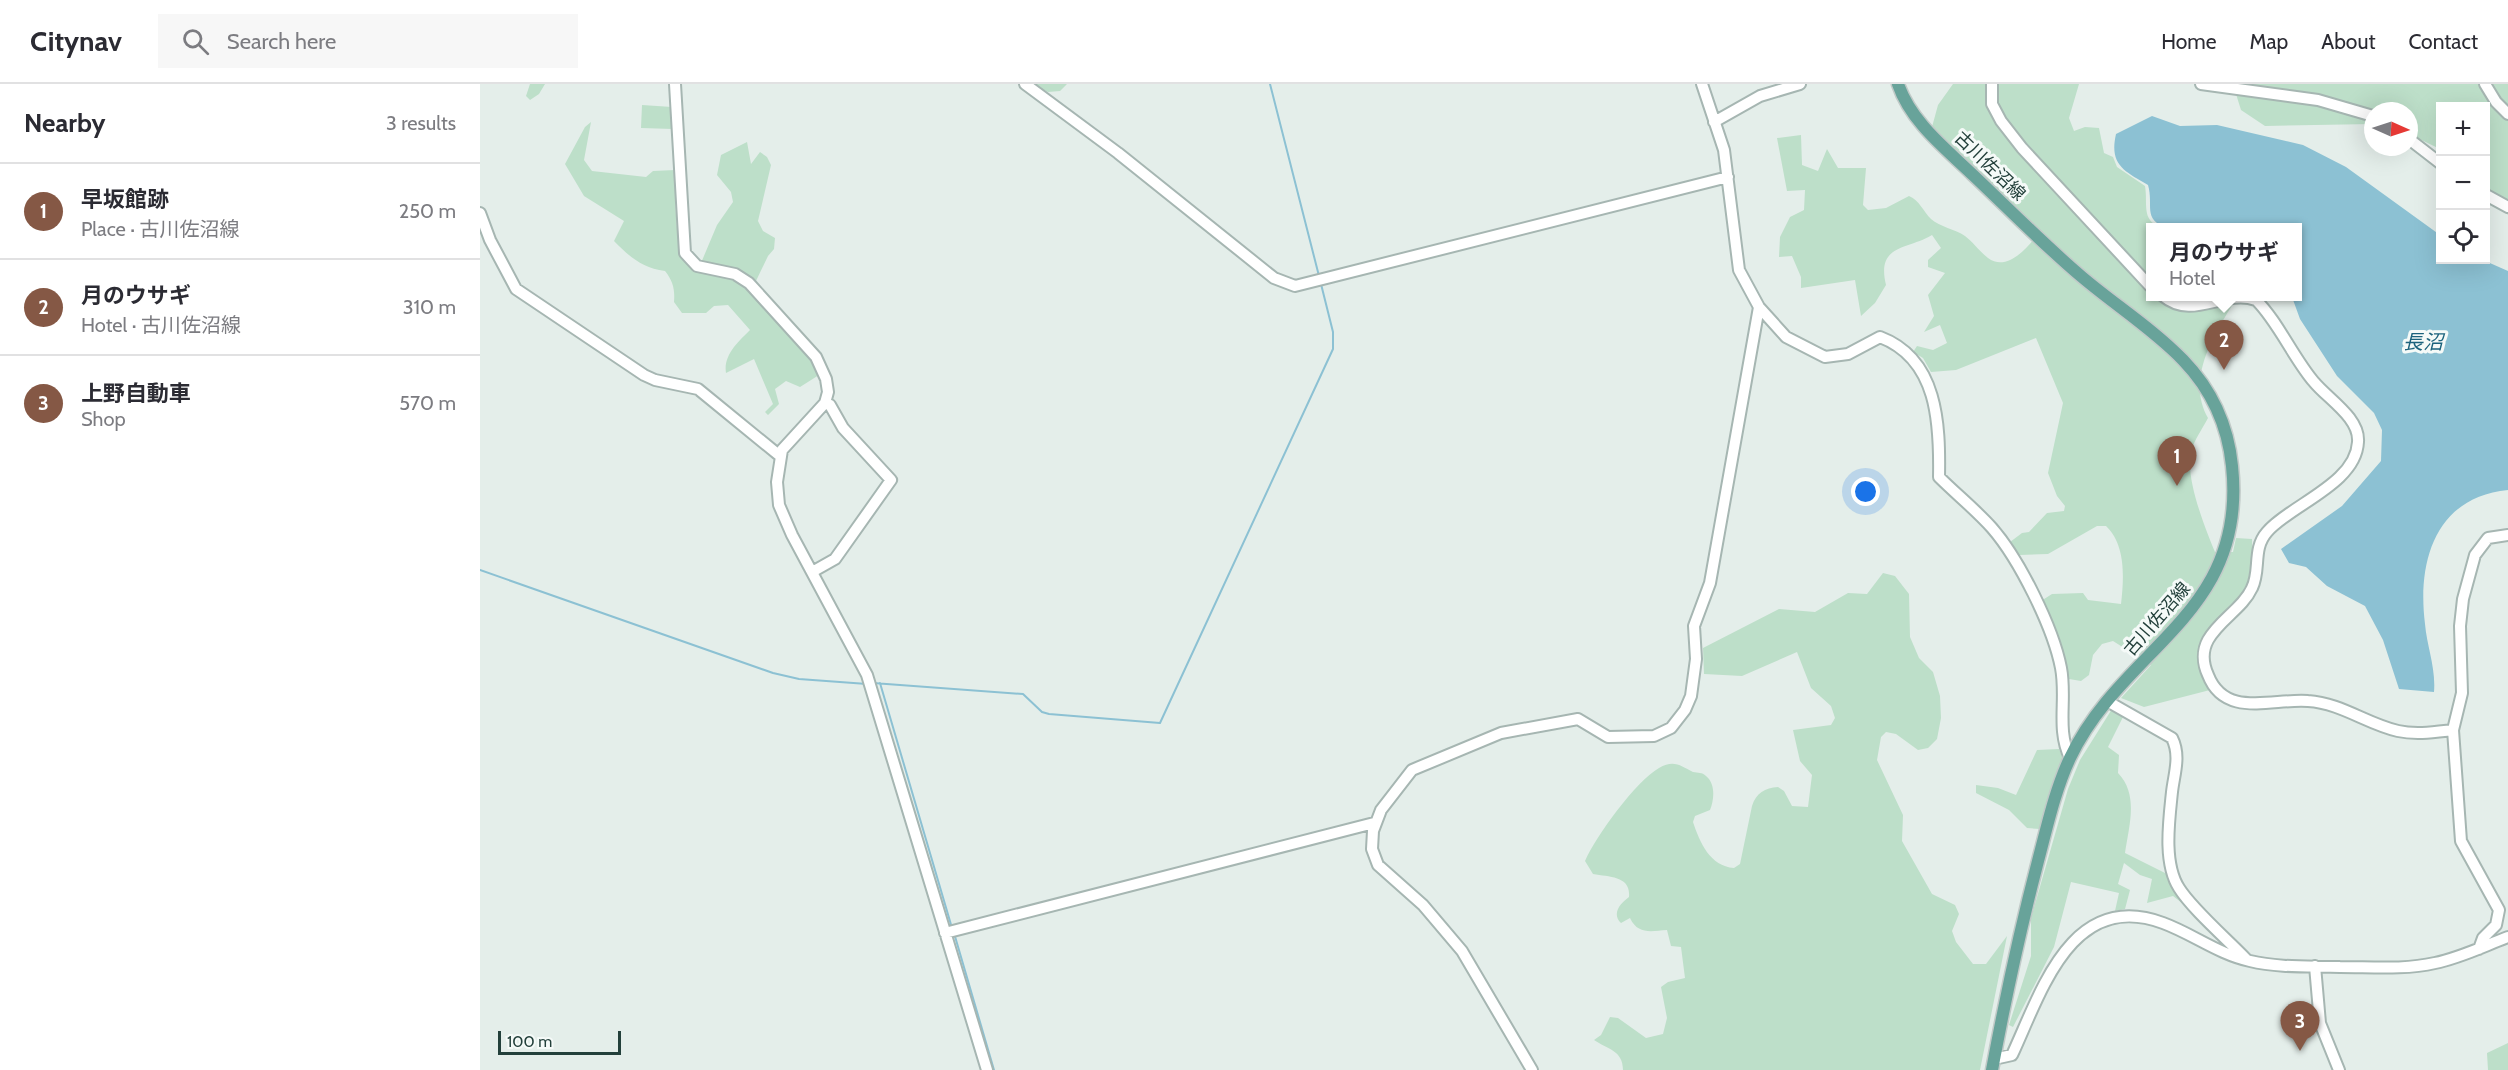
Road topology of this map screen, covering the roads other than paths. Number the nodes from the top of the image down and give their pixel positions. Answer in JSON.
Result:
{"nodes":[{"id":1,"x":675,"y":84,"type":"edge"},
{"id":2,"x":1025,"y":84,"type":"edge"},
{"id":3,"x":1702,"y":84,"type":"edge"},
{"id":4,"x":1800,"y":84,"type":"edge"},
{"id":5,"x":1898,"y":84,"type":"edge"},
{"id":6,"x":1992,"y":84,"type":"edge"},
{"id":7,"x":2201,"y":84,"type":"edge"},
{"id":8,"x":2485,"y":84,"type":"edge"},
{"id":9,"x":2364,"y":113,"type":"edge"},
{"id":10,"x":2508,"y":114,"type":"edge"},
{"id":11,"x":1714,"y":122,"type":"junction"},
{"id":12,"x":2418,"y":146,"type":"edge"},
{"id":13,"x":2436,"y":160,"type":"edge"},
{"id":14,"x":1728,"y":177,"type":"junction"},
{"id":15,"x":2490,"y":197,"type":"edge"},
{"id":16,"x":2508,"y":207,"type":"edge"},
{"id":17,"x":480,"y":213,"type":"edge"},
{"id":18,"x":2146,"y":281,"type":"edge"},
{"id":19,"x":2169,"y":301,"type":"edge"},
{"id":20,"x":2215,"y":301,"type":"edge"},
{"id":21,"x":2257,"y":301,"type":"edge"},
{"id":22,"x":1759,"y":307,"type":"junction"},
{"id":23,"x":825,"y":403,"type":"junction"},
{"id":24,"x":780,"y":456,"type":"junction"},
{"id":25,"x":2508,"y":535,"type":"edge"},
{"id":26,"x":812,"y":572,"type":"junction"},
{"id":27,"x":2107,"y":701,"type":"junction"},
{"id":28,"x":2452,"y":730,"type":"junction"},
{"id":29,"x":2070,"y":758,"type":"junction"},
{"id":30,"x":1374,"y":823,"type":"junction"},
{"id":31,"x":950,"y":932,"type":"junction"},
{"id":32,"x":2508,"y":938,"type":"edge"},
{"id":33,"x":2479,"y":949,"type":"junction"},
{"id":34,"x":2248,"y":961,"type":"junction"},
{"id":35,"x":2315,"y":966,"type":"junction"},
{"id":36,"x":1993,"y":1064,"type":"edge"},
{"id":37,"x":987,"y":1070,"type":"edge"},
{"id":38,"x":1532,"y":1070,"type":"edge"},
{"id":39,"x":2339,"y":1070,"type":"edge"}],
"edges":[{"from":1,"to":23,"type":"street"},
{"from":2,"to":14,"type":"street"},
{"from":3,"to":11,"type":"street"},
{"from":4,"to":11,"type":"street"},
{"from":5,"to":27,"type":"main road","name":"古川佐沼線"},
{"from":6,"to":18,"type":"street"},
{"from":7,"to":9,"type":"street"},
{"from":8,"to":10,"type":"street"},
{"from":11,"to":14,"type":"street"},
{"from":12,"to":13,"type":"street"},
{"from":14,"to":22,"type":"street"},
{"from":15,"to":16,"type":"street"},
{"from":17,"to":24,"type":"street"},
{"from":19,"to":20,"type":"street"},
{"from":21,"to":28,"type":"street"},
{"from":22,"to":29,"type":"street"},
{"from":22,"to":30,"type":"street"},
{"from":23,"to":24,"type":"street"},
{"from":23,"to":26,"type":"street"},
{"from":24,"to":26,"type":"street"},
{"from":25,"to":28,"type":"street"},
{"from":26,"to":31,"type":"street"},
{"from":27,"to":29,"type":"main road","name":"古川佐沼線"},
{"from":27,"to":34,"type":"street"},
{"from":28,"to":33,"type":"street"},
{"from":29,"to":36,"type":"main road","name":"古川佐沼線"},
{"from":30,"to":31,"type":"street"},
{"from":30,"to":38,"type":"street"},
{"from":31,"to":37,"type":"street"},
{"from":32,"to":33,"type":"street"},
{"from":33,"to":35,"type":"street"},
{"from":34,"to":35,"type":"street"},
{"from":34,"to":36,"type":"street"},
{"from":35,"to":39,"type":"street"}]}
